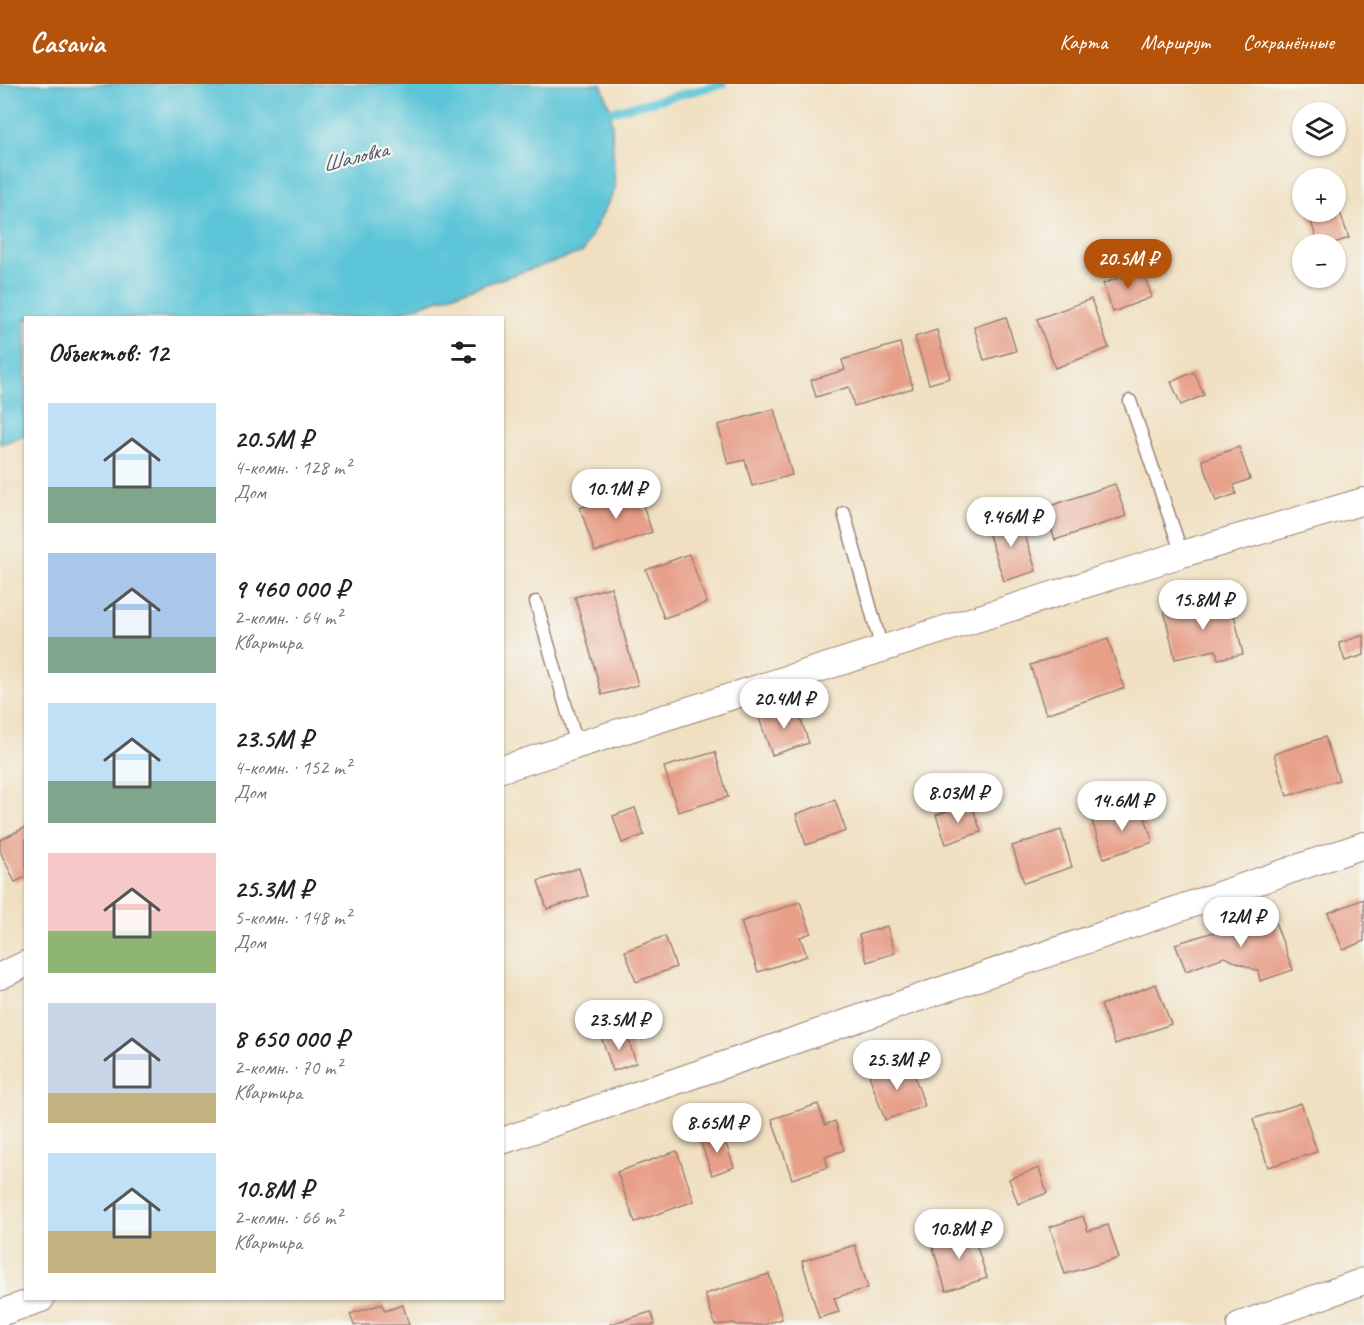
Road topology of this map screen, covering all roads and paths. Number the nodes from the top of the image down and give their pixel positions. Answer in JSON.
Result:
{"nodes":[{"id":1,"x":1130,"y":401,"type":"dead end"},
{"id":2,"x":1364,"y":501,"type":"edge"},
{"id":3,"x":844,"y":513,"type":"dead end"},
{"id":4,"x":1182,"y":554,"type":"junction"},
{"id":5,"x":536,"y":602,"type":"dead end"},
{"id":6,"x":882,"y":649,"type":"junction"},
{"id":7,"x":577,"y":745,"type":"junction"},
{"id":8,"x":504,"y":768,"type":"edge"},
{"id":9,"x":1364,"y":845,"type":"edge"},
{"id":10,"x":24,"y":965,"type":"edge"},
{"id":11,"x":0,"y":976,"type":"edge"},
{"id":12,"x":504,"y":1140,"type":"edge"},
{"id":13,"x":1364,"y":1281,"type":"edge"},
{"id":14,"x":38,"y":1300,"type":"edge"},
{"id":15,"x":0,"y":1313,"type":"edge"},
{"id":16,"x":1240,"y":1325,"type":"edge"}],
"edges":[{"from":1,"to":4,"type":"lane"},
{"from":2,"to":4,"type":"street"},
{"from":3,"to":6,"type":"lane"},
{"from":4,"to":6,"type":"street"},
{"from":5,"to":7,"type":"lane"},
{"from":6,"to":7,"type":"street"},
{"from":7,"to":8,"type":"street"},
{"from":9,"to":12,"type":"street"},
{"from":10,"to":11,"type":"street"},
{"from":13,"to":16,"type":"street"},
{"from":14,"to":15,"type":"street"}]}
